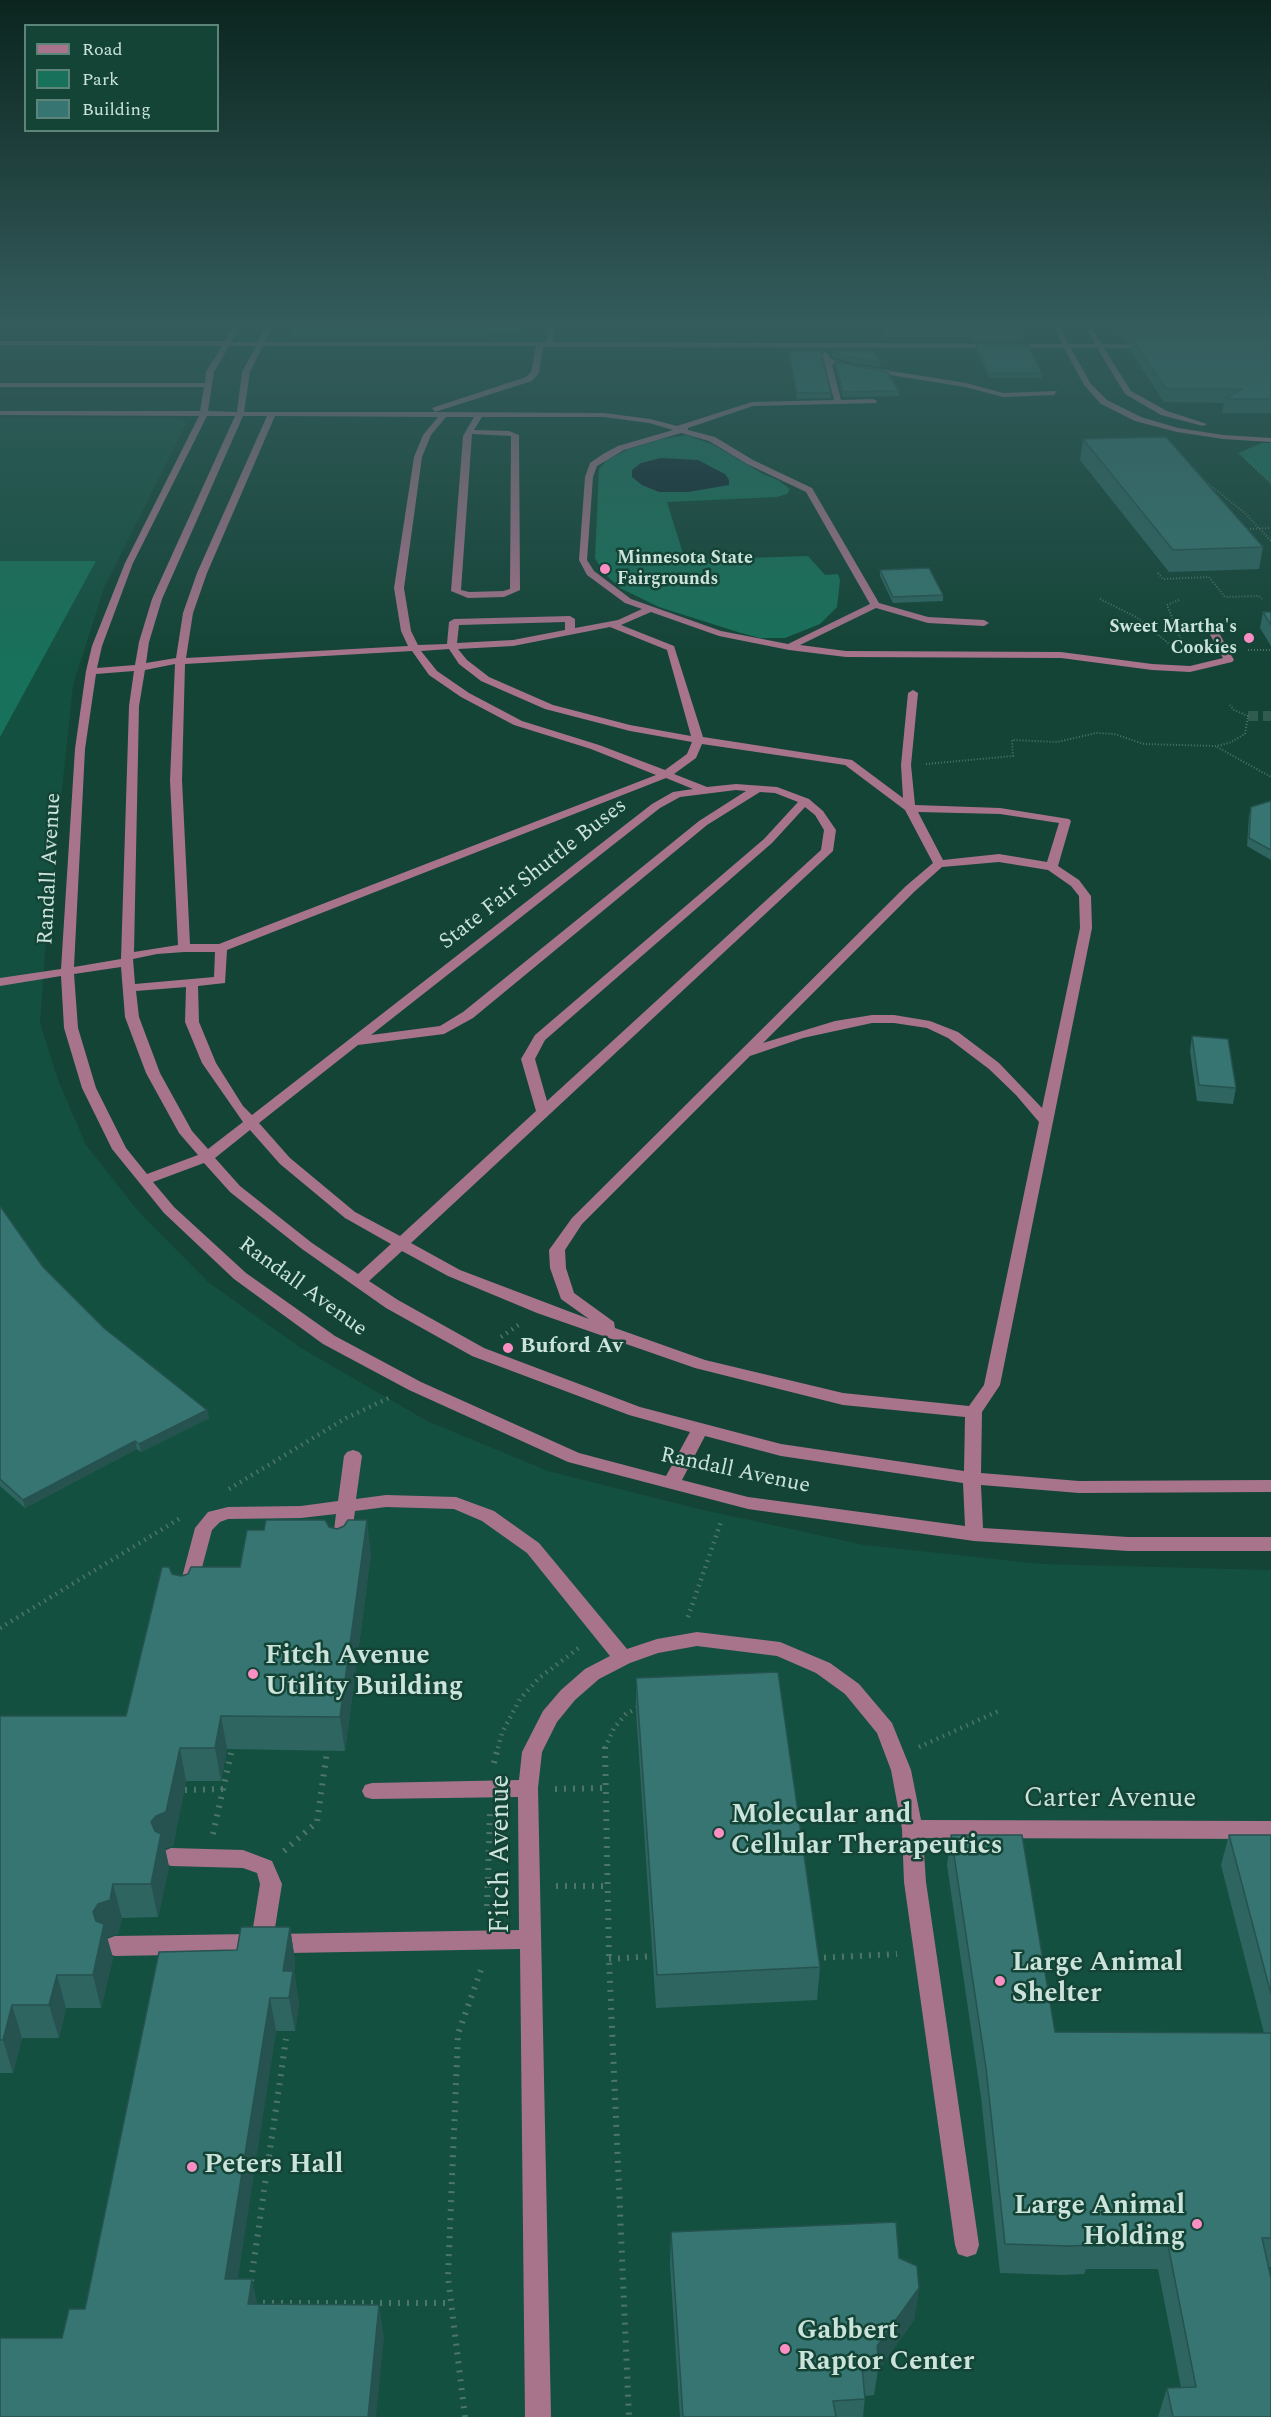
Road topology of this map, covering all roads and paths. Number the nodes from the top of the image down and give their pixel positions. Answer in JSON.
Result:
{"nodes":[{"id":1,"x":193,"y":437,"type":"edge"},
{"id":2,"x":230,"y":437,"type":"edge"},
{"id":3,"x":262,"y":437,"type":"edge"},
{"id":4,"x":427,"y":437,"type":"edge"},
{"id":5,"x":469,"y":437,"type":"edge"},
{"id":6,"x":515,"y":437,"type":"edge"},
{"id":7,"x":655,"y":437,"type":"edge"},
{"id":8,"x":706,"y":437,"type":"edge"},
{"id":9,"x":1237,"y":437,"type":"edge"},
{"id":10,"x":1271,"y":440,"type":"edge"},
{"id":11,"x":1194,"y":472,"type":"edge"},
{"id":12,"x":1271,"y":528,"type":"edge"},
{"id":13,"x":1237,"y":529,"type":"edge"},
{"id":14,"x":1271,"y":541,"type":"edge"},
{"id":15,"x":1158,"y":573,"type":"dead end"},
{"id":16,"x":1100,"y":598,"type":"dead end"},
{"id":17,"x":1262,"y":599,"type":"dead end"},
{"id":18,"x":1179,"y":600,"type":"dead end"},
{"id":19,"x":875,"y":605,"type":"junction"},
{"id":20,"x":651,"y":609,"type":"junction"},
{"id":21,"x":984,"y":623,"type":"dead end"},
{"id":22,"x":611,"y":624,"type":"junction"},
{"id":23,"x":1213,"y":631,"type":"dead end"},
{"id":24,"x":570,"y":632,"type":"junction"},
{"id":25,"x":452,"y":647,"type":"junction"},
{"id":26,"x":789,"y":647,"type":"junction"},
{"id":27,"x":416,"y":649,"type":"junction"},
{"id":28,"x":178,"y":662,"type":"junction"},
{"id":29,"x":139,"y":668,"type":"junction"},
{"id":30,"x":91,"y":671,"type":"junction"},
{"id":31,"x":913,"y":693,"type":"dead end"},
{"id":32,"x":1230,"y":705,"type":"dead end"},
{"id":33,"x":698,"y":740,"type":"junction"},
{"id":34,"x":1216,"y":746,"type":"junction"},
{"id":35,"x":906,"y":765,"type":"junction"},
{"id":36,"x":665,"y":775,"type":"junction"},
{"id":37,"x":1271,"y":777,"type":"edge"},
{"id":38,"x":703,"y":789,"type":"junction"},
{"id":39,"x":757,"y":789,"type":"junction"},
{"id":40,"x":805,"y":801,"type":"junction"},
{"id":41,"x":910,"y":808,"type":"junction"},
{"id":42,"x":939,"y":864,"type":"junction"},
{"id":43,"x":1052,"y":867,"type":"junction"},
{"id":44,"x":184,"y":948,"type":"junction"},
{"id":45,"x":221,"y":948,"type":"junction"},
{"id":46,"x":127,"y":959,"type":"junction"},
{"id":47,"x":67,"y":970,"type":"junction"},
{"id":48,"x":0,"y":982,"type":"edge"},
{"id":49,"x":192,"y":983,"type":"junction"},
{"id":50,"x":130,"y":988,"type":"junction"},
{"id":51,"x":355,"y":1041,"type":"junction"},
{"id":52,"x":744,"y":1053,"type":"junction"},
{"id":53,"x":543,"y":1112,"type":"junction"},
{"id":54,"x":1046,"y":1122,"type":"junction"},
{"id":55,"x":251,"y":1123,"type":"junction"},
{"id":56,"x":207,"y":1157,"type":"junction"},
{"id":57,"x":144,"y":1180,"type":"junction"},
{"id":58,"x":400,"y":1243,"type":"junction"},
{"id":59,"x":359,"y":1282,"type":"junction"},
{"id":60,"x":543,"y":1309,"type":"junction"},
{"id":61,"x":619,"y":1335,"type":"junction"},
{"id":62,"x":478,"y":1352,"type":"junction"},
{"id":63,"x":415,"y":1386,"type":"junction"},
{"id":64,"x":974,"y":1412,"type":"junction"},
{"id":65,"x":700,"y":1429,"type":"junction"},
{"id":66,"x":353,"y":1456,"type":"dead end"},
{"id":67,"x":972,"y":1478,"type":"junction"},
{"id":68,"x":671,"y":1483,"type":"junction"},
{"id":69,"x":1271,"y":1486,"type":"edge"},
{"id":70,"x":224,"y":1492,"type":"dead end"},
{"id":71,"x":729,"y":1498,"type":"junction"},
{"id":72,"x":345,"y":1506,"type":"junction"},
{"id":73,"x":183,"y":1517,"type":"dead end"},
{"id":74,"x":974,"y":1534,"type":"junction"},
{"id":75,"x":1271,"y":1544,"type":"edge"},
{"id":76,"x":340,"y":1553,"type":"edge"},
{"id":77,"x":186,"y":1599,"type":"edge"},
{"id":78,"x":677,"y":1620,"type":"dead end"},
{"id":79,"x":0,"y":1628,"type":"edge"},
{"id":80,"x":623,"y":1658,"type":"junction"},
{"id":81,"x":645,"y":1704,"type":"edge"},
{"id":82,"x":1001,"y":1710,"type":"dead end"},
{"id":83,"x":232,"y":1749,"type":"dead end"},
{"id":84,"x":327,"y":1751,"type":"dead end"},
{"id":85,"x":897,"y":1758,"type":"junction"},
{"id":86,"x":540,"y":1788,"type":"junction"},
{"id":87,"x":606,"y":1788,"type":"junction"},
{"id":88,"x":223,"y":1789,"type":"junction"},
{"id":89,"x":184,"y":1790,"type":"dead end"},
{"id":90,"x":372,"y":1791,"type":"dead end"},
{"id":91,"x":490,"y":1802,"type":"dead end"},
{"id":92,"x":912,"y":1829,"type":"junction"},
{"id":93,"x":1271,"y":1830,"type":"edge"},
{"id":94,"x":171,"y":1857,"type":"dead end"},
{"id":95,"x":207,"y":1858,"type":"junction"},
{"id":96,"x":265,"y":1867,"type":"junction"},
{"id":97,"x":487,"y":1906,"type":"dead end"},
{"id":98,"x":531,"y":1939,"type":"junction"},
{"id":99,"x":261,"y":1944,"type":"junction"},
{"id":100,"x":115,"y":1946,"type":"dead end"},
{"id":101,"x":925,"y":1953,"type":"junction"},
{"id":102,"x":653,"y":1956,"type":"edge"},
{"id":103,"x":811,"y":1958,"type":"edge"},
{"id":104,"x":609,"y":1959,"type":"junction"},
{"id":105,"x":482,"y":1967,"type":"dead end"},
{"id":106,"x":286,"y":2039,"type":"dead end"},
{"id":107,"x":968,"y":2245,"type":"dead end"},
{"id":108,"x":451,"y":2303,"type":"junction"},
{"id":109,"x":465,"y":2417,"type":"edge"},
{"id":110,"x":538,"y":2417,"type":"edge"},
{"id":111,"x":629,"y":2417,"type":"edge"}],
"edges":[{"from":1,"to":30,"type":"street","name":"Randall Avenue"},
{"from":2,"to":29,"type":"street","name":"Randall Avenue"},
{"from":3,"to":28,"type":"street"},
{"from":4,"to":27,"type":"street"},
{"from":5,"to":6,"type":"street"},
{"from":7,"to":20,"type":"street"},
{"from":8,"to":19,"type":"street"},
{"from":9,"to":10,"type":"street"},
{"from":11,"to":14,"type":"path"},
{"from":12,"to":13,"type":"path","bridge":true},
{"from":15,"to":17,"type":"path"},
{"from":16,"to":18,"type":"path"},
{"from":19,"to":21,"type":"street"},
{"from":19,"to":26,"type":"street"},
{"from":20,"to":22,"type":"street"},
{"from":20,"to":26,"type":"street"},
{"from":22,"to":24,"type":"street"},
{"from":22,"to":33,"type":"street"},
{"from":23,"to":26,"type":"street"},
{"from":24,"to":25,"type":"street"},
{"from":24,"to":25,"type":"street"},
{"from":25,"to":27,"type":"street"},
{"from":25,"to":33,"type":"street"},
{"from":27,"to":28,"type":"street"},
{"from":27,"to":36,"type":"street"},
{"from":28,"to":29,"type":"street"},
{"from":28,"to":44,"type":"street"},
{"from":29,"to":30,"type":"street"},
{"from":29,"to":46,"type":"street","name":"Randall Avenue"},
{"from":30,"to":47,"type":"street","name":"Randall Avenue"},
{"from":31,"to":35,"type":"street"},
{"from":32,"to":34,"type":"path"},
{"from":33,"to":36,"type":"street"},
{"from":33,"to":41,"type":"street"},
{"from":34,"to":35,"type":"path"},
{"from":34,"to":37,"type":"path"},
{"from":35,"to":41,"type":"street"},
{"from":36,"to":38,"type":"street"},
{"from":36,"to":45,"type":"street"},
{"from":38,"to":39,"type":"street","name":"State Fair Shuttle Buses"},
{"from":38,"to":51,"type":"street","name":"State Fair Shuttle Buses"},
{"from":39,"to":40,"type":"street","name":"State Fair Shuttle Buses"},
{"from":39,"to":51,"type":"street"},
{"from":40,"to":53,"type":"street"},
{"from":40,"to":53,"type":"street","name":"State Fair Shuttle Buses"},
{"from":41,"to":42,"type":"street"},
{"from":41,"to":43,"type":"street"},
{"from":42,"to":43,"type":"street"},
{"from":42,"to":52,"type":"street"},
{"from":43,"to":54,"type":"street"},
{"from":44,"to":45,"type":"street"},
{"from":44,"to":46,"type":"street"},
{"from":45,"to":49,"type":"street"},
{"from":46,"to":47,"type":"street"},
{"from":46,"to":50,"type":"street","name":"Randall Avenue"},
{"from":47,"to":48,"type":"street"},
{"from":47,"to":57,"type":"street","name":"Randall Avenue"},
{"from":49,"to":50,"type":"street"},
{"from":49,"to":55,"type":"street"},
{"from":50,"to":56,"type":"street","name":"Randall Avenue"},
{"from":51,"to":55,"type":"street","name":"State Fair Shuttle Buses"},
{"from":52,"to":54,"type":"street"},
{"from":52,"to":61,"type":"street"},
{"from":53,"to":58,"type":"street","name":"State Fair Shuttle Buses"},
{"from":54,"to":64,"type":"street"},
{"from":55,"to":56,"type":"street","name":"State Fair Shuttle Buses"},
{"from":55,"to":58,"type":"street"},
{"from":56,"to":57,"type":"street","name":"State Fair Shuttle Buses"},
{"from":56,"to":59,"type":"street","name":"Randall Avenue"},
{"from":57,"to":63,"type":"street","name":"Randall Avenue"},
{"from":58,"to":59,"type":"street","name":"State Fair Shuttle Buses"},
{"from":58,"to":60,"type":"street"},
{"from":59,"to":62,"type":"street","name":"Randall Avenue"},
{"from":60,"to":61,"type":"street"},
{"from":60,"to":62,"type":"path"},
{"from":61,"to":64,"type":"street"},
{"from":62,"to":65,"type":"street","name":"Randall Avenue"},
{"from":63,"to":68,"type":"street","name":"Randall Avenue"},
{"from":63,"to":70,"type":"path"},
{"from":64,"to":67,"type":"street"},
{"from":65,"to":67,"type":"street","name":"Randall Avenue"},
{"from":65,"to":68,"type":"street"},
{"from":66,"to":72,"type":"street"},
{"from":67,"to":69,"type":"street","name":"Randall Avenue"},
{"from":67,"to":74,"type":"street"},
{"from":68,"to":71,"type":"street","name":"Randall Avenue"},
{"from":71,"to":74,"type":"street","name":"Randall Avenue"},
{"from":71,"to":78,"type":"path"},
{"from":72,"to":76,"type":"street"},
{"from":72,"to":77,"type":"street"},
{"from":72,"to":80,"type":"street"},
{"from":73,"to":79,"type":"path"},
{"from":74,"to":75,"type":"street","name":"Randall Avenue"},
{"from":80,"to":85,"type":"street","name":"Fitch Avenue"},
{"from":80,"to":86,"type":"street","name":"Fitch Avenue"},
{"from":81,"to":87,"type":"path"},
{"from":82,"to":85,"type":"path"},
{"from":83,"to":88,"type":"path"},
{"from":84,"to":96,"type":"path"},
{"from":85,"to":92,"type":"street","name":"Fitch Avenue"},
{"from":86,"to":87,"type":"path"},
{"from":86,"to":90,"type":"street"},
{"from":86,"to":98,"type":"street","name":"Fitch Avenue"},
{"from":87,"to":104,"type":"path"},
{"from":88,"to":89,"type":"path"},
{"from":88,"to":95,"type":"path"},
{"from":91,"to":97,"type":"path"},
{"from":92,"to":93,"type":"street","name":"Carter Avenue"},
{"from":92,"to":101,"type":"street","name":"Fitch Avenue"},
{"from":94,"to":95,"type":"street"},
{"from":95,"to":96,"type":"street"},
{"from":96,"to":99,"type":"street"},
{"from":98,"to":99,"type":"street"},
{"from":98,"to":110,"type":"street","name":"Fitch Avenue"},
{"from":99,"to":100,"type":"street"},
{"from":101,"to":103,"type":"path"},
{"from":101,"to":107,"type":"street","name":"Fitch Avenue"},
{"from":102,"to":104,"type":"path"},
{"from":104,"to":111,"type":"path"},
{"from":105,"to":108,"type":"path"},
{"from":106,"to":108,"type":"path"},
{"from":108,"to":109,"type":"path"}]}
